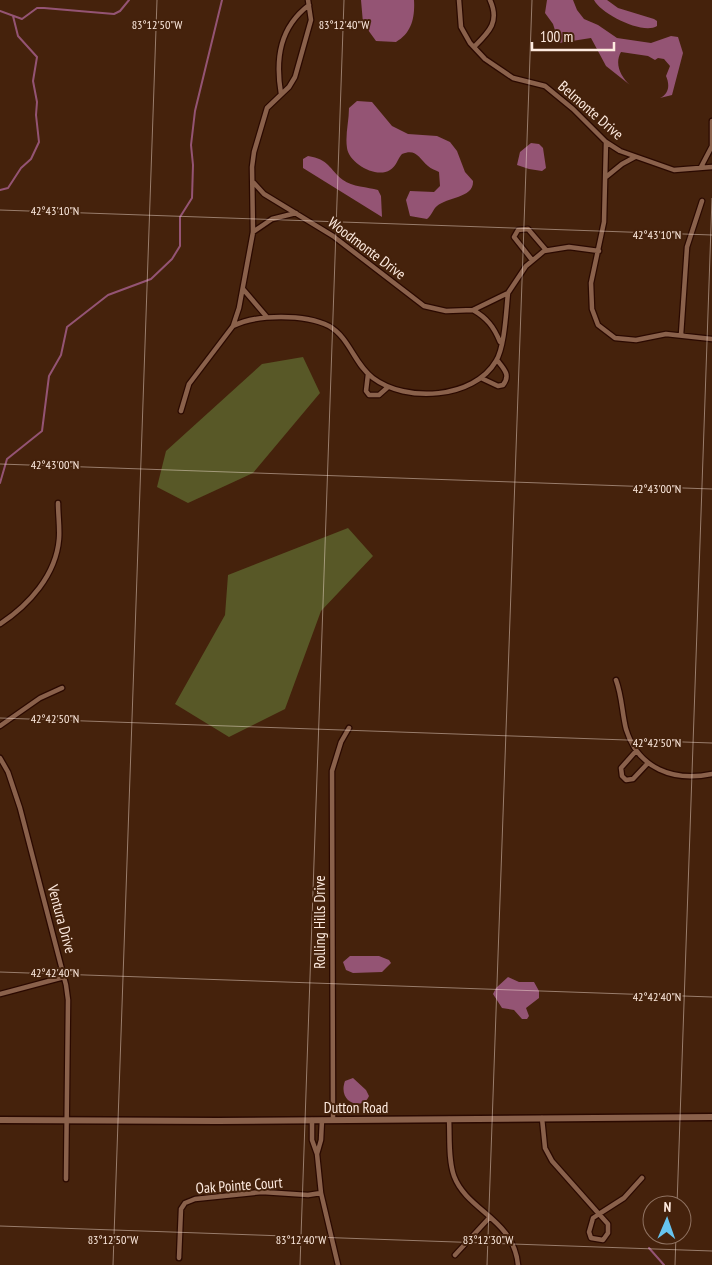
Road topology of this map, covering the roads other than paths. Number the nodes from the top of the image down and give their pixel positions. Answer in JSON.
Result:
{"nodes":[{"id":1,"x":459,"y":0,"type":"edge"},
{"id":2,"x":490,"y":0,"type":"edge"},
{"id":3,"x":309,"y":2,"type":"edge"},
{"id":4,"x":474,"y":48,"type":"junction"},
{"id":5,"x":281,"y":94,"type":"junction"},
{"id":6,"x":712,"y":121,"type":"edge"},
{"id":7,"x":606,"y":142,"type":"junction"},
{"id":8,"x":712,"y":146,"type":"edge"},
{"id":9,"x":635,"y":157,"type":"junction"},
{"id":10,"x":701,"y":166,"type":"junction"},
{"id":11,"x":712,"y":166,"type":"edge"},
{"id":12,"x":606,"y":177,"type":"junction"},
{"id":13,"x":254,"y":183,"type":"junction"},
{"id":14,"x":702,"y":201,"type":"dead end"},
{"id":15,"x":296,"y":213,"type":"junction"},
{"id":16,"x":253,"y":232,"type":"junction"},
{"id":17,"x":546,"y":250,"type":"junction"},
{"id":18,"x":599,"y":252,"type":"junction"},
{"id":19,"x":532,"y":260,"type":"junction"},
{"id":20,"x":244,"y":289,"type":"junction"},
{"id":21,"x":508,"y":294,"type":"junction"},
{"id":22,"x":473,"y":310,"type":"junction"},
{"id":23,"x":266,"y":316,"type":"junction"},
{"id":24,"x":232,"y":326,"type":"junction"},
{"id":25,"x":681,"y":335,"type":"junction"},
{"id":26,"x":712,"y":340,"type":"edge"},
{"id":27,"x":501,"y":344,"type":"junction"},
{"id":28,"x":497,"y":360,"type":"junction"},
{"id":29,"x":368,"y":374,"type":"junction"},
{"id":30,"x":481,"y":378,"type":"junction"},
{"id":31,"x":388,"y":387,"type":"junction"},
{"id":32,"x":181,"y":411,"type":"dead end"},
{"id":33,"x":58,"y":504,"type":"dead end"},
{"id":34,"x":0,"y":624,"type":"edge"},
{"id":35,"x":616,"y":680,"type":"dead end"},
{"id":36,"x":62,"y":688,"type":"dead end"},
{"id":37,"x":0,"y":726,"type":"edge"},
{"id":38,"x":349,"y":728,"type":"dead end"},
{"id":39,"x":636,"y":751,"type":"junction"},
{"id":40,"x":0,"y":758,"type":"edge"},
{"id":41,"x":648,"y":763,"type":"junction"},
{"id":42,"x":712,"y":774,"type":"edge"},
{"id":43,"x":64,"y":977,"type":"junction"},
{"id":44,"x":0,"y":994,"type":"edge"},
{"id":45,"x":712,"y":1117,"type":"edge"},
{"id":46,"x":542,"y":1118,"type":"junction"},
{"id":47,"x":333,"y":1119,"type":"junction"},
{"id":48,"x":449,"y":1119,"type":"junction"},
{"id":49,"x":0,"y":1120,"type":"edge"},
{"id":50,"x":312,"y":1120,"type":"junction"},
{"id":51,"x":322,"y":1120,"type":"junction"},
{"id":52,"x":66,"y":1121,"type":"junction"},
{"id":53,"x":312,"y":1140,"type":"junction"},
{"id":54,"x":321,"y":1140,"type":"junction"},
{"id":55,"x":317,"y":1154,"type":"junction"},
{"id":56,"x":642,"y":1178,"type":"dead end"},
{"id":57,"x":66,"y":1179,"type":"dead end"},
{"id":58,"x":321,"y":1194,"type":"junction"},
{"id":59,"x":599,"y":1214,"type":"junction"},
{"id":60,"x":490,"y":1217,"type":"junction"},
{"id":61,"x":455,"y":1255,"type":"dead end"},
{"id":62,"x":179,"y":1258,"type":"dead end"},
{"id":63,"x":338,"y":1265,"type":"edge"},
{"id":64,"x":518,"y":1265,"type":"edge"}],
"edges":[{"from":1,"to":4,"type":"street","name":"Belmonte Drive"},
{"from":2,"to":4,"type":"street"},
{"from":3,"to":5,"type":"street"},
{"from":3,"to":5,"type":"street"},
{"from":4,"to":7,"type":"street","name":"Belmonte Drive"},
{"from":5,"to":13,"type":"street"},
{"from":6,"to":8,"type":"street"},
{"from":7,"to":9,"type":"street","name":"Belmonte Drive"},
{"from":7,"to":12,"type":"street"},
{"from":8,"to":10,"type":"street"},
{"from":9,"to":10,"type":"street","name":"Belmonte Drive"},
{"from":9,"to":12,"type":"street"},
{"from":10,"to":11,"type":"street","name":"Belmonte Drive"},
{"from":12,"to":18,"type":"street"},
{"from":13,"to":15,"type":"street","name":"Woodmonte Drive"},
{"from":13,"to":16,"type":"street"},
{"from":14,"to":25,"type":"street"},
{"from":15,"to":16,"type":"street"},
{"from":15,"to":22,"type":"street","name":"Woodmonte Drive"},
{"from":16,"to":20,"type":"street"},
{"from":17,"to":18,"type":"street"},
{"from":17,"to":19,"type":"street"},
{"from":17,"to":19,"type":"street"},
{"from":18,"to":25,"type":"street"},
{"from":19,"to":21,"type":"street"},
{"from":20,"to":23,"type":"street"},
{"from":20,"to":24,"type":"street"},
{"from":21,"to":22,"type":"street","name":"Woodmonte Drive"},
{"from":21,"to":27,"type":"street"},
{"from":22,"to":27,"type":"street"},
{"from":23,"to":24,"type":"street"},
{"from":23,"to":29,"type":"street"},
{"from":24,"to":32,"type":"street"},
{"from":25,"to":26,"type":"street"},
{"from":27,"to":28,"type":"street"},
{"from":28,"to":30,"type":"street"},
{"from":28,"to":30,"type":"street"},
{"from":29,"to":31,"type":"street"},
{"from":29,"to":31,"type":"street"},
{"from":30,"to":31,"type":"street"},
{"from":33,"to":34,"type":"street"},
{"from":35,"to":39,"type":"street"},
{"from":36,"to":37,"type":"street"},
{"from":38,"to":47,"type":"street","name":"Rolling Hills Drive"},
{"from":39,"to":41,"type":"street"},
{"from":39,"to":41,"type":"street"},
{"from":40,"to":43,"type":"street","name":"Ventura Drive"},
{"from":41,"to":42,"type":"street"},
{"from":43,"to":44,"type":"street"},
{"from":43,"to":52,"type":"street","name":"Ventura Drive"},
{"from":45,"to":46,"type":"street","name":"Dutton Road"},
{"from":46,"to":48,"type":"street","name":"Dutton Road"},
{"from":46,"to":59,"type":"street"},
{"from":47,"to":48,"type":"street","name":"Dutton Road"},
{"from":47,"to":51,"type":"street","name":"Dutton Road"},
{"from":48,"to":60,"type":"street"},
{"from":49,"to":52,"type":"street","name":"Dutton Road"},
{"from":50,"to":51,"type":"street","name":"Dutton Road"},
{"from":50,"to":52,"type":"street","name":"Dutton Road"},
{"from":50,"to":53,"type":"street"},
{"from":51,"to":54,"type":"street"},
{"from":52,"to":57,"type":"street","name":"Ventura Drive"},
{"from":53,"to":54,"type":"street"},
{"from":53,"to":55,"type":"street"},
{"from":54,"to":55,"type":"street"},
{"from":55,"to":58,"type":"street"},
{"from":56,"to":59,"type":"street"},
{"from":58,"to":62,"type":"street","name":"Oak Pointe Court"},
{"from":58,"to":63,"type":"street"},
{"from":59,"to":59,"type":"street"},
{"from":60,"to":61,"type":"street"},
{"from":60,"to":64,"type":"street"}]}
